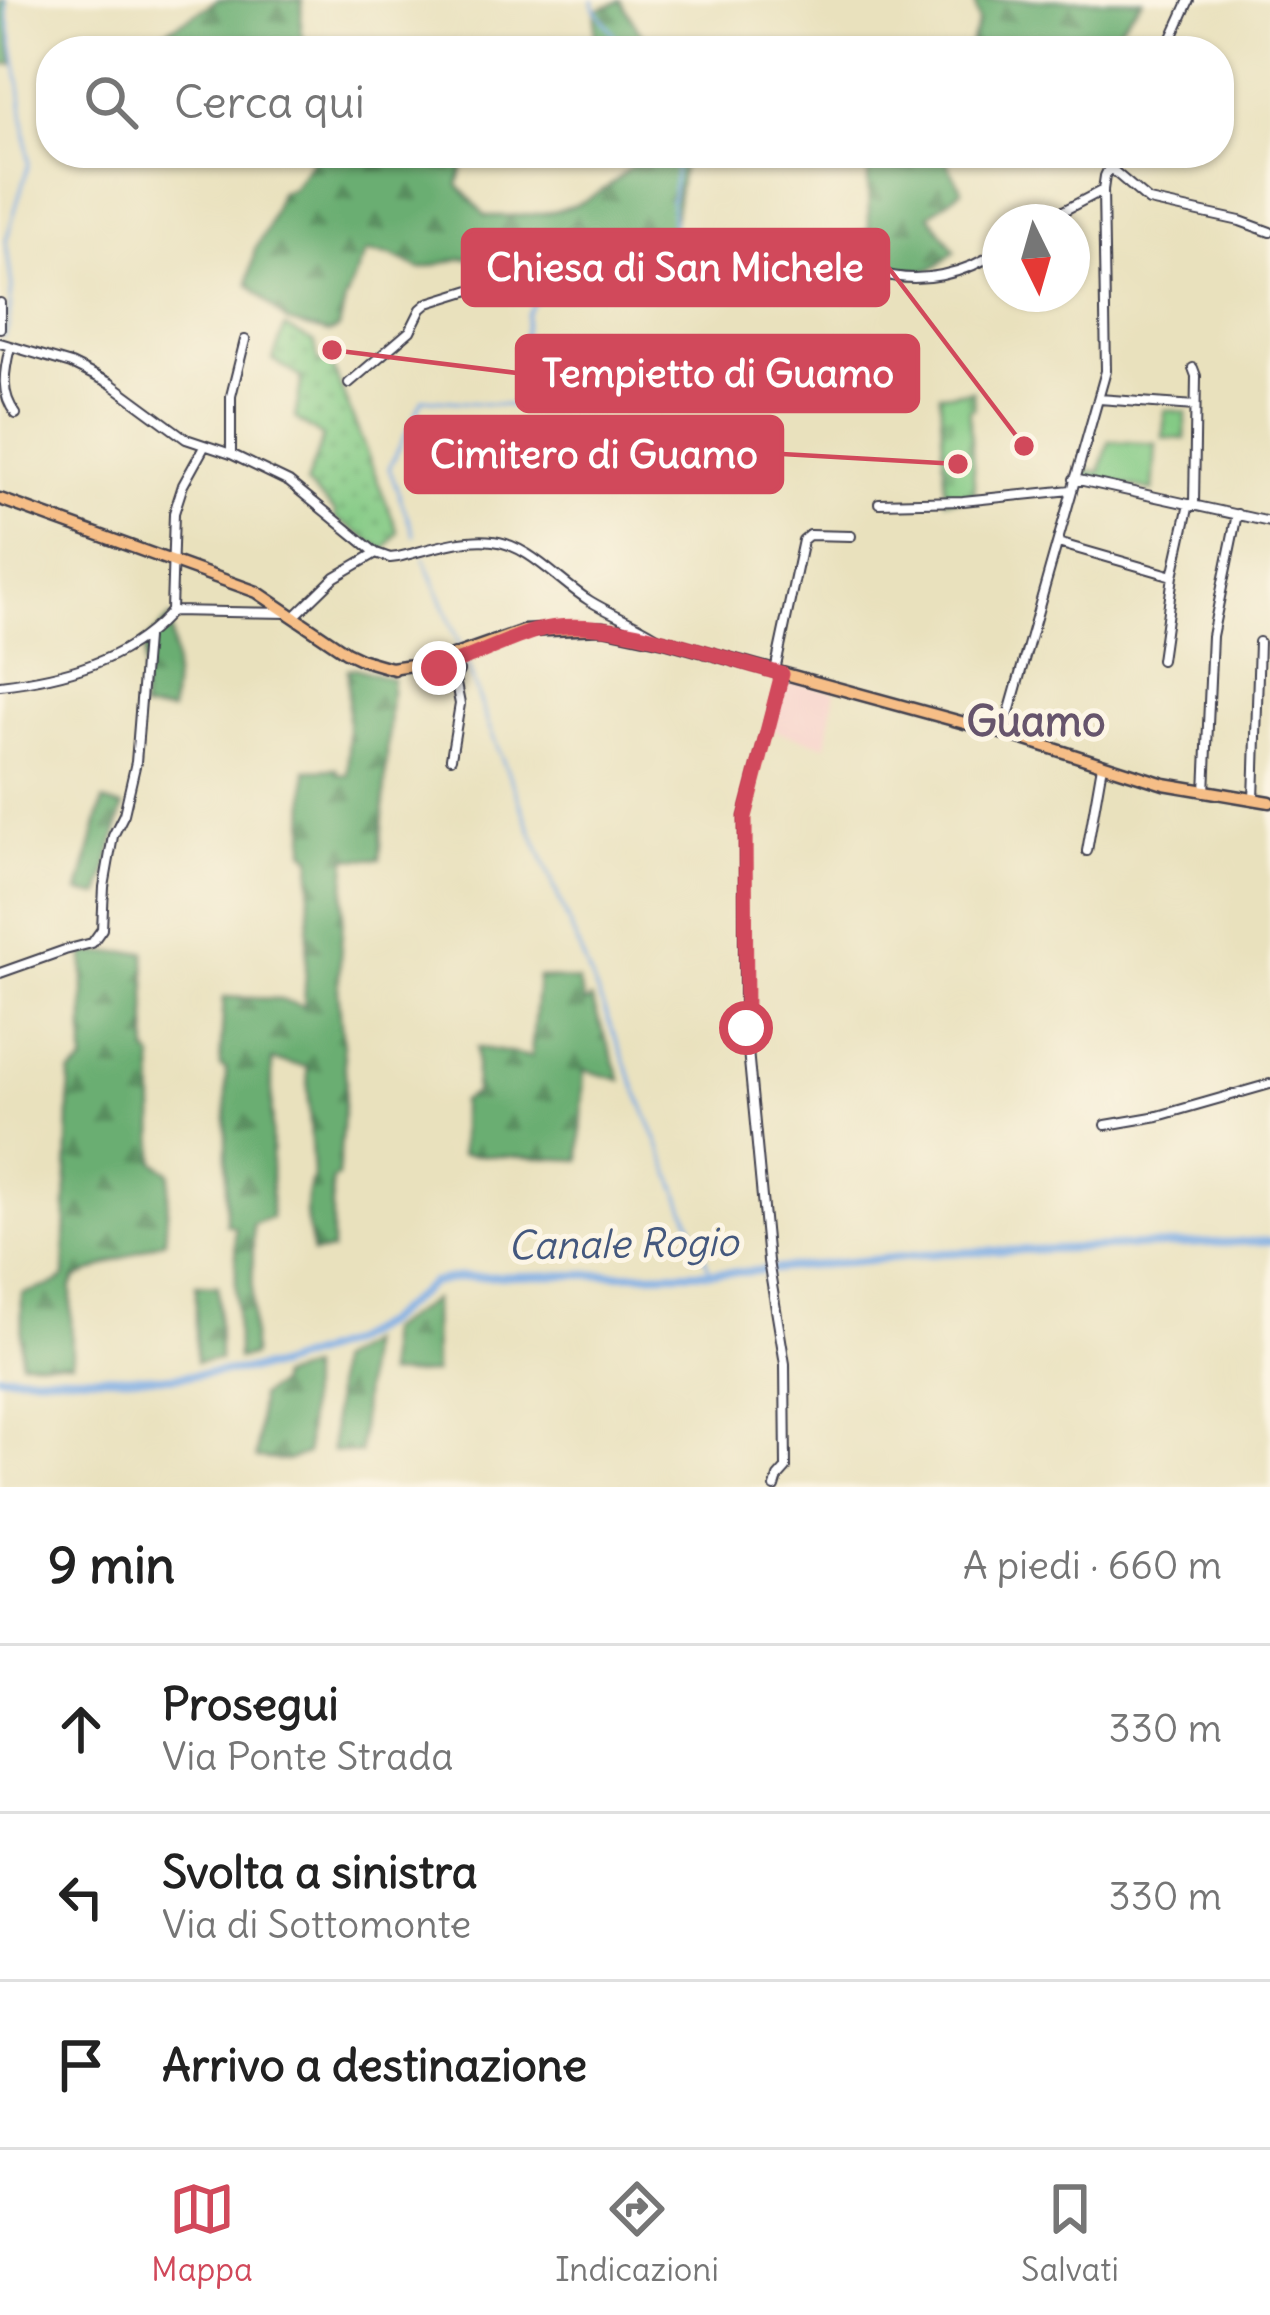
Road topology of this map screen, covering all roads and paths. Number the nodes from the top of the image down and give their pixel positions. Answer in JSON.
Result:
{"nodes":[{"id":1,"x":1189,"y":0,"type":"edge"},
{"id":2,"x":1173,"y":36,"type":"edge"},
{"id":3,"x":1109,"y":168,"type":"edge"},
{"id":4,"x":1110,"y":168,"type":"edge"},
{"id":5,"x":1103,"y":190,"type":"junction"},
{"id":6,"x":1076,"y":204,"type":"edge"},
{"id":7,"x":1270,"y":232,"type":"edge"},
{"id":8,"x":632,"y":250,"type":"dead end"},
{"id":9,"x":982,"y":262,"type":"edge"},
{"id":10,"x":483,"y":286,"type":"dead end"},
{"id":11,"x":0,"y":303,"type":"edge"},
{"id":12,"x":0,"y":328,"type":"edge"},
{"id":13,"x":245,"y":340,"type":"dead end"},
{"id":14,"x":5,"y":345,"type":"edge"},
{"id":15,"x":1192,"y":368,"type":"dead end"},
{"id":16,"x":349,"y":383,"type":"dead end"},
{"id":17,"x":1099,"y":400,"type":"junction"},
{"id":18,"x":1195,"y":406,"type":"junction"},
{"id":19,"x":16,"y":413,"type":"dead end"},
{"id":20,"x":204,"y":447,"type":"junction"},
{"id":21,"x":231,"y":454,"type":"junction"},
{"id":22,"x":1073,"y":484,"type":"junction"},
{"id":23,"x":0,"y":499,"type":"edge"},
{"id":24,"x":879,"y":503,"type":"dead end"},
{"id":25,"x":1192,"y":504,"type":"junction"},
{"id":26,"x":1237,"y":514,"type":"junction"},
{"id":27,"x":1270,"y":522,"type":"edge"},
{"id":28,"x":851,"y":536,"type":"dead end"},
{"id":29,"x":1058,"y":543,"type":"junction"},
{"id":30,"x":376,"y":553,"type":"junction"},
{"id":31,"x":172,"y":562,"type":"junction"},
{"id":32,"x":1173,"y":577,"type":"junction"},
{"id":33,"x":589,"y":600,"type":"junction"},
{"id":34,"x":603,"y":608,"type":"junction"},
{"id":35,"x":171,"y":611,"type":"junction"},
{"id":36,"x":293,"y":614,"type":"junction"},
{"id":37,"x":597,"y":628,"type":"junction"},
{"id":38,"x":534,"y":632,"type":"junction"},
{"id":39,"x":146,"y":638,"type":"junction"},
{"id":40,"x":664,"y":641,"type":"junction"},
{"id":41,"x":1259,"y":642,"type":"dead end"},
{"id":42,"x":1161,"y":660,"type":"dead end"},
{"id":43,"x":461,"y":666,"type":"junction"},
{"id":44,"x":390,"y":668,"type":"junction"},
{"id":45,"x":778,"y":674,"type":"junction"},
{"id":46,"x":0,"y":685,"type":"edge"},
{"id":47,"x":1003,"y":734,"type":"junction"},
{"id":48,"x":451,"y":758,"type":"dead end"},
{"id":49,"x":1102,"y":765,"type":"junction"},
{"id":50,"x":1205,"y":793,"type":"junction"},
{"id":51,"x":1254,"y":800,"type":"junction"},
{"id":52,"x":1270,"y":802,"type":"edge"},
{"id":53,"x":1087,"y":851,"type":"dead end"},
{"id":54,"x":0,"y":973,"type":"edge"},
{"id":55,"x":1270,"y":1084,"type":"edge"},
{"id":56,"x":1106,"y":1125,"type":"dead end"},
{"id":57,"x":775,"y":1487,"type":"edge"}],
"edges":[{"from":1,"to":2,"type":"street"},
{"from":3,"to":5,"type":"street"},
{"from":4,"to":7,"type":"street"},
{"from":5,"to":6,"type":"street"},
{"from":5,"to":17,"type":"street"},
{"from":8,"to":9,"type":"street"},
{"from":10,"to":16,"type":"street"},
{"from":11,"to":12,"type":"street"},
{"from":13,"to":21,"type":"street"},
{"from":14,"to":19,"type":"street"},
{"from":14,"to":20,"type":"street"},
{"from":15,"to":18,"type":"street"},
{"from":17,"to":18,"type":"street"},
{"from":17,"to":22,"type":"street"},
{"from":18,"to":25,"type":"street"},
{"from":20,"to":21,"type":"street"},
{"from":20,"to":31,"type":"street"},
{"from":21,"to":30,"type":"street"},
{"from":22,"to":24,"type":"street"},
{"from":22,"to":25,"type":"street"},
{"from":22,"to":29,"type":"street"},
{"from":23,"to":31,"type":"main road"},
{"from":25,"to":26,"type":"street"},
{"from":25,"to":32,"type":"street"},
{"from":26,"to":27,"type":"street"},
{"from":26,"to":50,"type":"street"},
{"from":28,"to":45,"type":"street"},
{"from":29,"to":32,"type":"street"},
{"from":29,"to":47,"type":"street"},
{"from":30,"to":33,"type":"street"},
{"from":30,"to":36,"type":"street"},
{"from":31,"to":35,"type":"street"},
{"from":31,"to":36,"type":"main road"},
{"from":32,"to":42,"type":"street"},
{"from":33,"to":34,"type":"street"},
{"from":33,"to":37,"type":"street"},
{"from":34,"to":37,"type":"street"},
{"from":34,"to":40,"type":"street"},
{"from":35,"to":36,"type":"street"},
{"from":35,"to":39,"type":"street"},
{"from":36,"to":44,"type":"main road"},
{"from":37,"to":38,"type":"main road"},
{"from":37,"to":40,"type":"main road"},
{"from":38,"to":43,"type":"main road"},
{"from":38,"to":44,"type":"main road"},
{"from":39,"to":46,"type":"street"},
{"from":39,"to":54,"type":"street"},
{"from":40,"to":45,"type":"main road"},
{"from":41,"to":51,"type":"street"},
{"from":43,"to":44,"type":"main road"},
{"from":43,"to":48,"type":"street"},
{"from":45,"to":47,"type":"main road"},
{"from":45,"to":57,"type":"street"},
{"from":47,"to":49,"type":"main road"},
{"from":49,"to":50,"type":"main road"},
{"from":49,"to":53,"type":"street"},
{"from":50,"to":51,"type":"main road"},
{"from":51,"to":52,"type":"main road"},
{"from":55,"to":56,"type":"street"}]}
